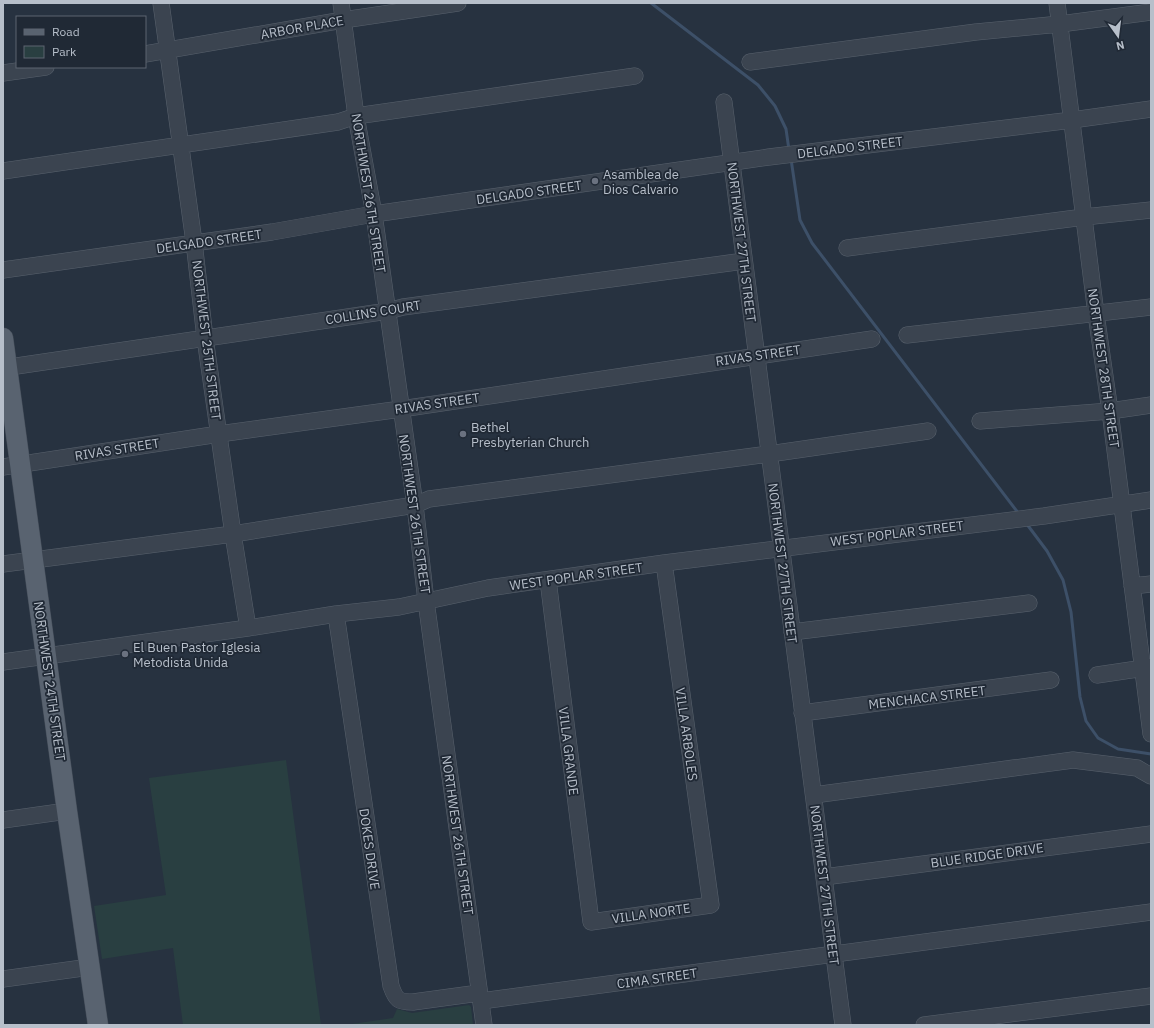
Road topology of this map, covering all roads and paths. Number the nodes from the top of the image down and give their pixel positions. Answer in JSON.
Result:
{"nodes":[{"id":1,"x":161,"y":3,"type":"edge"},
{"id":2,"x":341,"y":3,"type":"edge"},
{"id":3,"x":458,"y":3,"type":"edge"},
{"id":4,"x":1057,"y":3,"type":"edge"},
{"id":5,"x":1151,"y":12,"type":"edge"},
{"id":6,"x":343,"y":20,"type":"junction"},
{"id":7,"x":1060,"y":24,"type":"junction"},
{"id":8,"x":167,"y":51,"type":"junction"},
{"id":9,"x":146,"y":54,"type":"edge"},
{"id":10,"x":750,"y":62,"type":"dead end"},
{"id":11,"x":39,"y":68,"type":"edge"},
{"id":12,"x":3,"y":73,"type":"edge"},
{"id":13,"x":635,"y":76,"type":"dead end"},
{"id":14,"x":724,"y":102,"type":"dead end"},
{"id":15,"x":1151,"y":109,"type":"edge"},
{"id":16,"x":356,"y":116,"type":"junction"},
{"id":17,"x":1072,"y":120,"type":"junction"},
{"id":18,"x":180,"y":146,"type":"junction"},
{"id":19,"x":732,"y":162,"type":"junction"},
{"id":20,"x":3,"y":171,"type":"edge"},
{"id":21,"x":1151,"y":210,"type":"edge"},
{"id":22,"x":374,"y":214,"type":"junction"},
{"id":23,"x":1084,"y":217,"type":"junction"},
{"id":24,"x":194,"y":242,"type":"junction"},
{"id":25,"x":848,"y":248,"type":"dead end"},
{"id":26,"x":744,"y":261,"type":"junction"},
{"id":27,"x":3,"y":270,"type":"edge"},
{"id":28,"x":1151,"y":307,"type":"edge"},
{"id":29,"x":388,"y":310,"type":"junction"},
{"id":30,"x":1096,"y":314,"type":"junction"},
{"id":31,"x":907,"y":335,"type":"dead end"},
{"id":32,"x":3,"y":338,"type":"edge"},
{"id":33,"x":205,"y":338,"type":"junction"},
{"id":34,"x":872,"y":339,"type":"dead end"},
{"id":35,"x":756,"y":355,"type":"junction"},
{"id":36,"x":5,"y":367,"type":"edge"},
{"id":37,"x":1151,"y":405,"type":"edge"},
{"id":38,"x":401,"y":409,"type":"junction"},
{"id":39,"x":1110,"y":411,"type":"junction"},
{"id":40,"x":980,"y":421,"type":"dead end"},
{"id":41,"x":928,"y":431,"type":"dead end"},
{"id":42,"x":219,"y":434,"type":"junction"},
{"id":43,"x":769,"y":454,"type":"junction"},
{"id":44,"x":12,"y":465,"type":"edge"},
{"id":45,"x":1151,"y":500,"type":"edge"},
{"id":46,"x":1122,"y":504,"type":"junction"},
{"id":47,"x":415,"y":505,"type":"junction"},
{"id":48,"x":233,"y":534,"type":"junction"},
{"id":49,"x":781,"y":548,"type":"junction"},
{"id":50,"x":33,"y":560,"type":"junction"},
{"id":51,"x":664,"y":563,"type":"junction"},
{"id":52,"x":3,"y":564,"type":"edge"},
{"id":53,"x":548,"y":580,"type":"junction"},
{"id":54,"x":1151,"y":584,"type":"edge"},
{"id":55,"x":1132,"y":586,"type":"junction"},
{"id":56,"x":426,"y":601,"type":"junction"},
{"id":57,"x":1029,"y":603,"type":"dead end"},
{"id":58,"x":336,"y":614,"type":"junction"},
{"id":59,"x":248,"y":628,"type":"junction"},
{"id":60,"x":792,"y":632,"type":"junction"},
{"id":61,"x":46,"y":656,"type":"junction"},
{"id":62,"x":3,"y":662,"type":"edge"},
{"id":63,"x":1147,"y":668,"type":"edge"},
{"id":64,"x":1097,"y":675,"type":"dead end"},
{"id":65,"x":1051,"y":680,"type":"dead end"},
{"id":66,"x":802,"y":713,"type":"junction"},
{"id":67,"x":1151,"y":728,"type":"edge"},
{"id":68,"x":1151,"y":776,"type":"edge"},
{"id":69,"x":814,"y":795,"type":"junction"},
{"id":70,"x":67,"y":811,"type":"junction"},
{"id":71,"x":3,"y":820,"type":"edge"},
{"id":72,"x":1151,"y":834,"type":"edge"},
{"id":73,"x":824,"y":877,"type":"junction"},
{"id":74,"x":711,"y":905,"type":"joint"},
{"id":75,"x":1151,"y":912,"type":"edge"},
{"id":76,"x":591,"y":922,"type":"joint"},
{"id":77,"x":834,"y":954,"type":"junction"},
{"id":78,"x":90,"y":967,"type":"junction"},
{"id":79,"x":3,"y":979,"type":"edge"},
{"id":80,"x":1151,"y":996,"type":"edge"},
{"id":81,"x":480,"y":997,"type":"junction"},
{"id":82,"x":98,"y":1025,"type":"edge"},
{"id":83,"x":484,"y":1025,"type":"edge"},
{"id":84,"x":843,"y":1025,"type":"edge"},
{"id":85,"x":924,"y":1025,"type":"edge"}],
"edges":[{"from":1,"to":8,"type":"street","name":"NORTHWEST 25TH STREET"},
{"from":2,"to":6,"type":"street","name":"NORTHWEST 26TH STREET"},
{"from":3,"to":6,"type":"street","name":"ARBOR PLACE"},
{"from":4,"to":7,"type":"street","name":"NORTHWEST 28TH STREET"},
{"from":5,"to":7,"type":"street"},
{"from":6,"to":8,"type":"street","name":"ARBOR PLACE"},
{"from":6,"to":16,"type":"street","name":"NORTHWEST 26TH STREET"},
{"from":7,"to":10,"type":"street"},
{"from":7,"to":17,"type":"street","name":"NORTHWEST 28TH STREET"},
{"from":8,"to":9,"type":"street","name":"ARBOR PLACE"},
{"from":8,"to":18,"type":"street","name":"NORTHWEST 25TH STREET"},
{"from":11,"to":12,"type":"street"},
{"from":13,"to":16,"type":"street"},
{"from":14,"to":19,"type":"street","name":"NORTHWEST 27TH STREET"},
{"from":15,"to":17,"type":"street","name":"DELGADO STREET"},
{"from":16,"to":18,"type":"street"},
{"from":16,"to":22,"type":"street","name":"NORTHWEST 26TH STREET"},
{"from":17,"to":19,"type":"street","name":"DELGADO STREET"},
{"from":17,"to":23,"type":"street","name":"NORTHWEST 28TH STREET"},
{"from":18,"to":20,"type":"street"},
{"from":18,"to":24,"type":"street","name":"NORTHWEST 25TH STREET"},
{"from":19,"to":22,"type":"street","name":"DELGADO STREET"},
{"from":19,"to":26,"type":"street","name":"NORTHWEST 27TH STREET"},
{"from":21,"to":23,"type":"street"},
{"from":22,"to":24,"type":"street","name":"DELGADO STREET"},
{"from":22,"to":29,"type":"street","name":"NORTHWEST 26TH STREET"},
{"from":23,"to":25,"type":"street"},
{"from":23,"to":30,"type":"street","name":"NORTHWEST 28TH STREET"},
{"from":24,"to":27,"type":"street","name":"DELGADO STREET"},
{"from":24,"to":33,"type":"street","name":"NORTHWEST 25TH STREET"},
{"from":26,"to":29,"type":"street","name":"COLLINS COURT"},
{"from":26,"to":35,"type":"street","name":"NORTHWEST 27TH STREET"},
{"from":28,"to":30,"type":"street"},
{"from":29,"to":33,"type":"street","name":"COLLINS COURT"},
{"from":29,"to":38,"type":"street","name":"NORTHWEST 26TH STREET"},
{"from":30,"to":31,"type":"street"},
{"from":30,"to":39,"type":"street","name":"NORTHWEST 28TH STREET"},
{"from":32,"to":36,"type":"main road","name":"NORTHWEST 24TH STREET"},
{"from":33,"to":36,"type":"street","name":"COLLINS COURT"},
{"from":33,"to":42,"type":"street","name":"NORTHWEST 25TH STREET"},
{"from":34,"to":35,"type":"street","name":"RIVAS STREET"},
{"from":35,"to":38,"type":"street","name":"RIVAS STREET"},
{"from":35,"to":43,"type":"street","name":"NORTHWEST 27TH STREET"},
{"from":36,"to":44,"type":"main road","name":"NORTHWEST 24TH STREET"},
{"from":37,"to":39,"type":"street"},
{"from":38,"to":42,"type":"street","name":"RIVAS STREET"},
{"from":38,"to":47,"type":"street","name":"NORTHWEST 26TH STREET"},
{"from":39,"to":40,"type":"street"},
{"from":39,"to":46,"type":"street","name":"NORTHWEST 28TH STREET"},
{"from":41,"to":43,"type":"street"},
{"from":42,"to":44,"type":"street","name":"RIVAS STREET"},
{"from":42,"to":48,"type":"street","name":"NORTHWEST 25TH STREET"},
{"from":43,"to":47,"type":"street"},
{"from":43,"to":49,"type":"street","name":"NORTHWEST 27TH STREET"},
{"from":44,"to":50,"type":"main road","name":"NORTHWEST 24TH STREET"},
{"from":45,"to":46,"type":"street","name":"WEST POPLAR STREET"},
{"from":46,"to":49,"type":"street","name":"WEST POPLAR STREET"},
{"from":46,"to":55,"type":"street","name":"NORTHWEST 28TH STREET"},
{"from":47,"to":48,"type":"street"},
{"from":47,"to":56,"type":"street","name":"NORTHWEST 26TH STREET"},
{"from":48,"to":50,"type":"street"},
{"from":48,"to":59,"type":"street","name":"NORTHWEST 25TH STREET"},
{"from":49,"to":51,"type":"street","name":"WEST POPLAR STREET"},
{"from":49,"to":60,"type":"street","name":"NORTHWEST 27TH STREET"},
{"from":50,"to":52,"type":"street"},
{"from":50,"to":61,"type":"main road","name":"NORTHWEST 24TH STREET"},
{"from":51,"to":53,"type":"street","name":"WEST POPLAR STREET"},
{"from":51,"to":74,"type":"street","name":"VILLA ARBOLES"},
{"from":53,"to":56,"type":"street","name":"WEST POPLAR STREET"},
{"from":53,"to":76,"type":"street","name":"VILLA GRANDE"},
{"from":54,"to":55,"type":"street"},
{"from":55,"to":63,"type":"street","name":"NORTHWEST 28TH STREET"},
{"from":56,"to":58,"type":"street","name":"WEST POPLAR STREET"},
{"from":56,"to":81,"type":"street","name":"NORTHWEST 26TH STREET"},
{"from":57,"to":60,"type":"street"},
{"from":58,"to":59,"type":"street","name":"WEST POPLAR STREET"},
{"from":58,"to":81,"type":"street","name":"DOKES DRIVE"},
{"from":59,"to":61,"type":"street","name":"WEST POPLAR STREET"},
{"from":60,"to":66,"type":"street","name":"NORTHWEST 27TH STREET"},
{"from":61,"to":62,"type":"street","name":"WEST POPLAR STREET"},
{"from":61,"to":70,"type":"main road","name":"NORTHWEST 24TH STREET"},
{"from":63,"to":64,"type":"street"},
{"from":63,"to":67,"type":"street","name":"NORTHWEST 28TH STREET"},
{"from":65,"to":66,"type":"street","name":"MENCHACA STREET"},
{"from":66,"to":69,"type":"street","name":"NORTHWEST 27TH STREET"},
{"from":68,"to":69,"type":"street"},
{"from":69,"to":73,"type":"street","name":"NORTHWEST 27TH STREET"},
{"from":70,"to":71,"type":"street"},
{"from":70,"to":78,"type":"main road","name":"NORTHWEST 24TH STREET"},
{"from":72,"to":73,"type":"street","name":"BLUE RIDGE DRIVE"},
{"from":73,"to":77,"type":"street","name":"NORTHWEST 27TH STREET"},
{"from":74,"to":76,"type":"street","name":"VILLA NORTE"},
{"from":75,"to":77,"type":"street","name":"CIMA STREET"},
{"from":77,"to":81,"type":"street","name":"CIMA STREET"},
{"from":77,"to":84,"type":"street","name":"NORTHWEST 27TH STREET"},
{"from":78,"to":79,"type":"street"},
{"from":78,"to":82,"type":"main road","name":"NORTHWEST 24TH STREET"},
{"from":80,"to":85,"type":"street"},
{"from":81,"to":83,"type":"street","name":"NORTHWEST 26TH STREET"}]}
